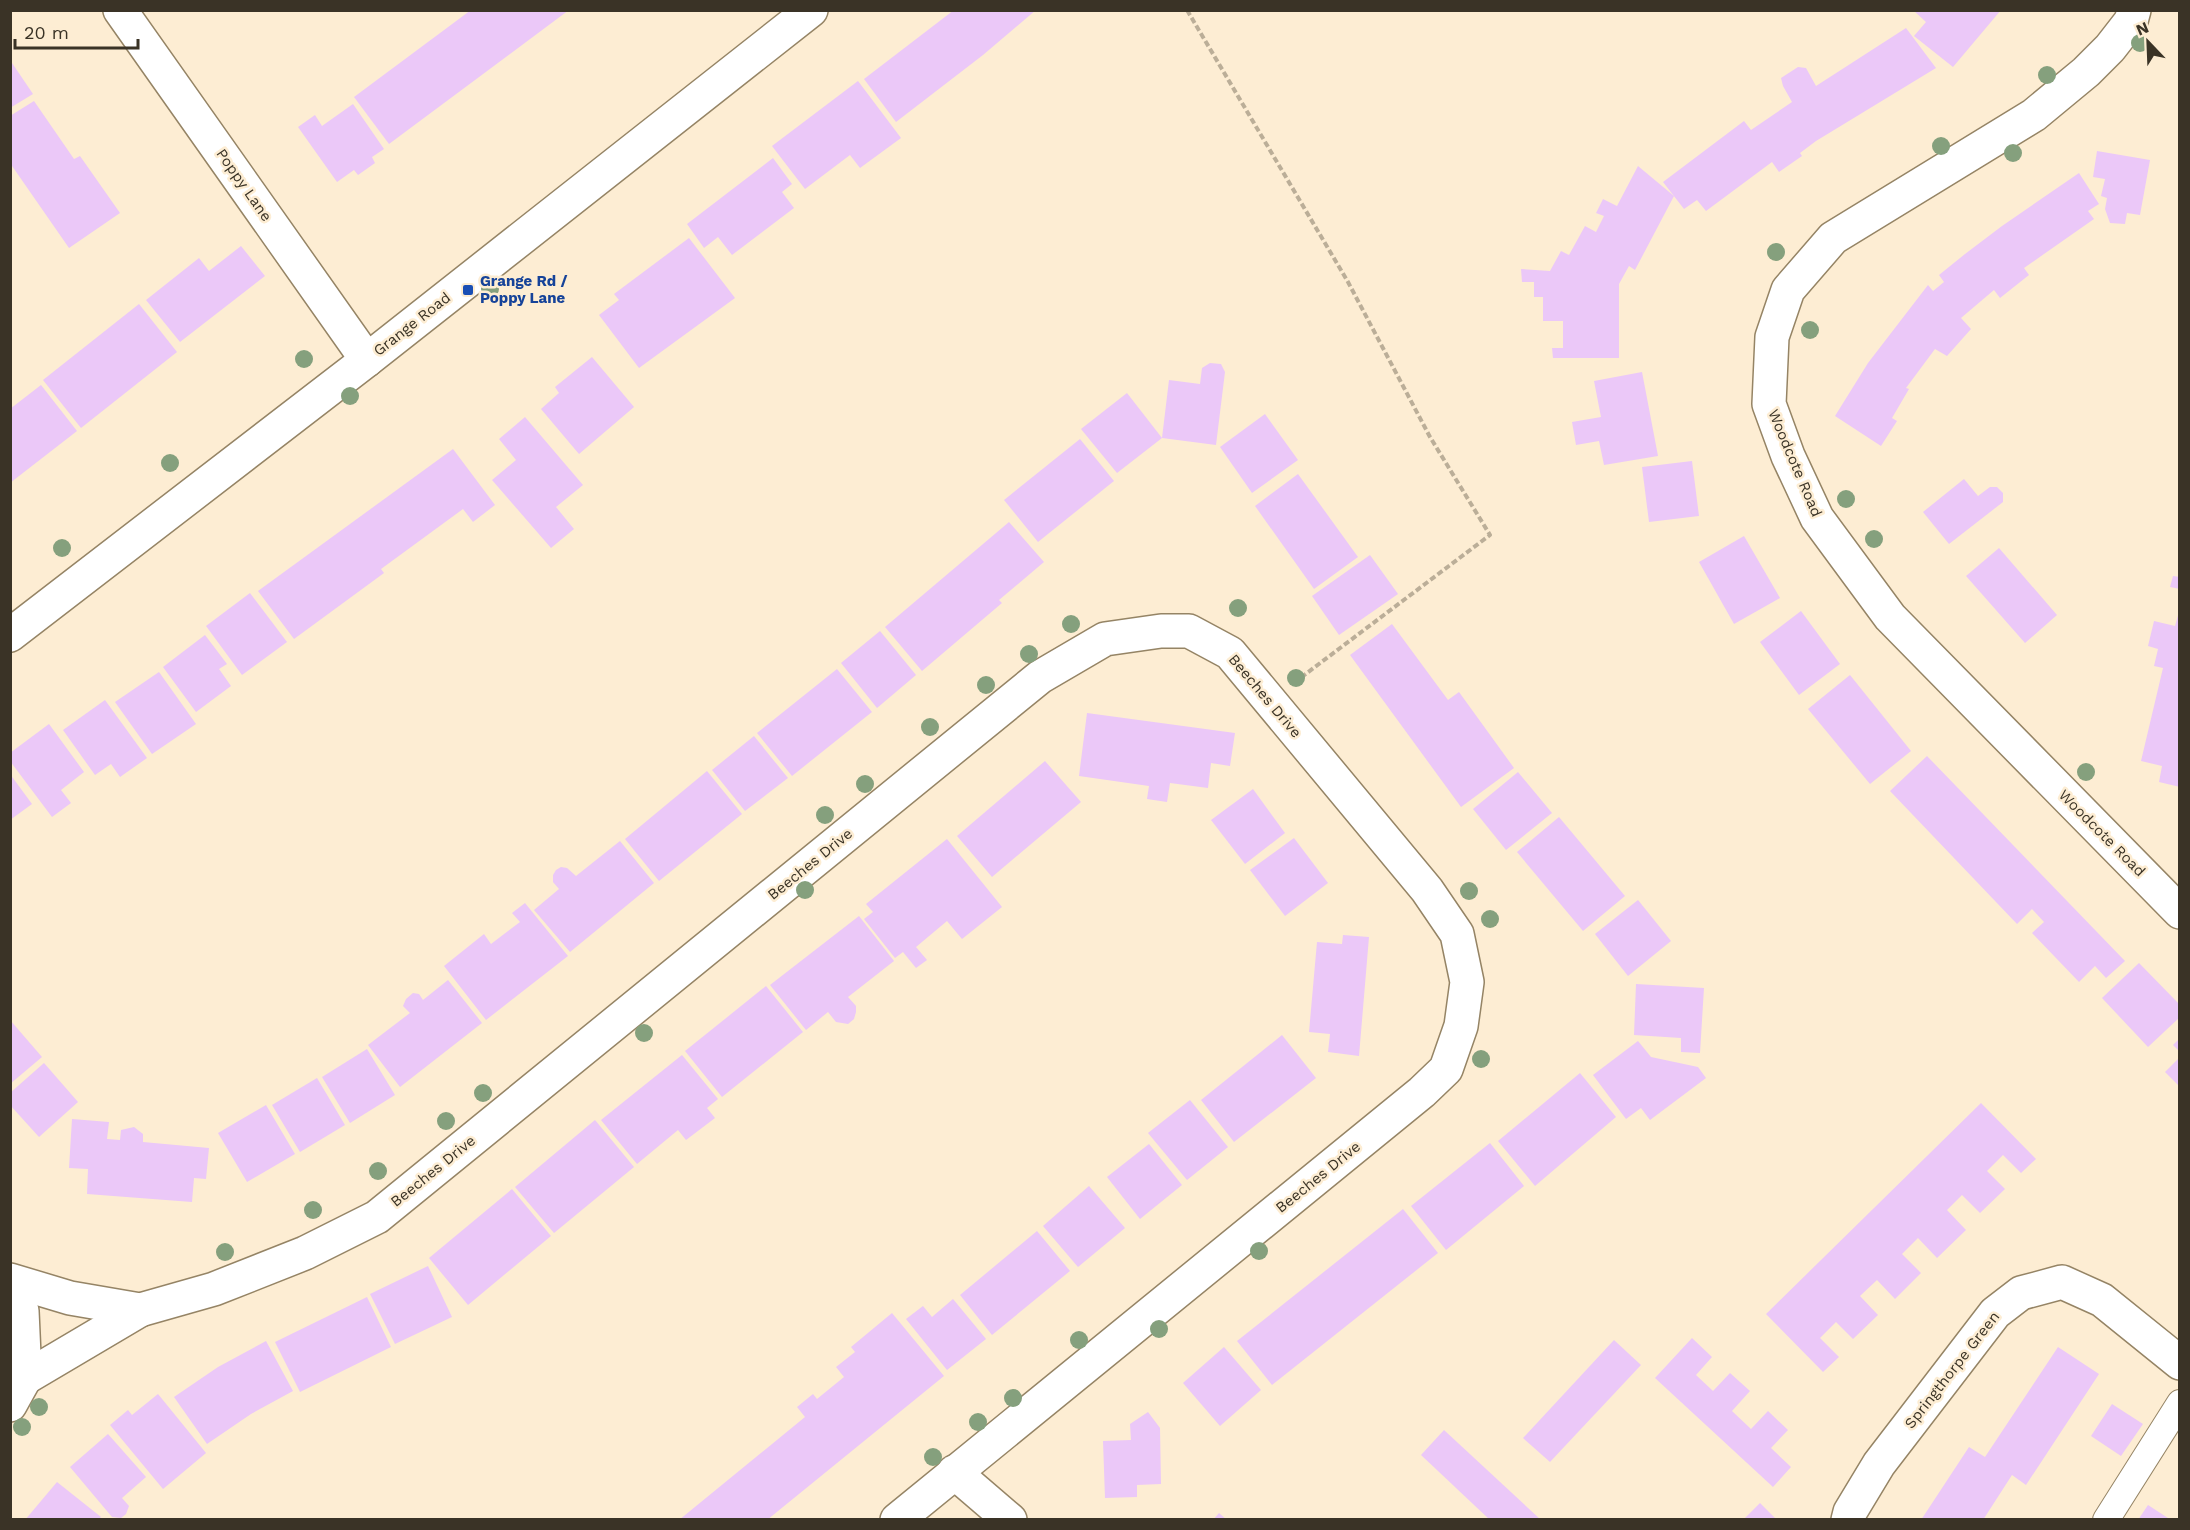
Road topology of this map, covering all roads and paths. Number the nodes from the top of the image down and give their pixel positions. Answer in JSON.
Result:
{"nodes":[{"id":1,"x":120,"y":10,"type":"edge"},
{"id":2,"x":812,"y":10,"type":"edge"},
{"id":3,"x":1187,"y":10,"type":"edge"},
{"id":4,"x":2134,"y":10,"type":"edge"},
{"id":5,"x":367,"y":360,"type":"junction"},
{"id":6,"x":10,"y":635,"type":"edge"},
{"id":7,"x":1270,"y":701,"type":"junction"},
{"id":8,"x":2180,"y":912,"type":"edge"},
{"id":9,"x":10,"y":1282,"type":"edge"},
{"id":10,"x":140,"y":1310,"type":"junction"},
{"id":11,"x":2180,"y":1363,"type":"edge"},
{"id":12,"x":18,"y":1391,"type":"edge"},
{"id":13,"x":2180,"y":1402,"type":"edge"},
{"id":14,"x":954,"y":1472,"type":"junction"},
{"id":15,"x":897,"y":1520,"type":"edge"},
{"id":16,"x":1010,"y":1520,"type":"edge"},
{"id":17,"x":1848,"y":1520,"type":"edge"},
{"id":18,"x":2106,"y":1520,"type":"edge"}],
"edges":[{"from":1,"to":5,"type":"street","name":"Poppy Lane"},
{"from":2,"to":5,"type":"street","name":"Grange Road"},
{"from":3,"to":7,"type":"path"},
{"from":4,"to":8,"type":"street","name":"Woodcote Road"},
{"from":5,"to":6,"type":"street","name":"Grange Road"},
{"from":7,"to":10,"type":"street","name":"Beeches Drive"},
{"from":7,"to":14,"type":"street","name":"Beeches Drive"},
{"from":9,"to":10,"type":"street","name":"Beeches Drive"},
{"from":9,"to":12,"type":"street"},
{"from":10,"to":12,"type":"street","name":"Beeches Drive"},
{"from":11,"to":17,"type":"street","name":"Springthorpe Green"},
{"from":13,"to":18,"type":"lane"},
{"from":14,"to":15,"type":"street","name":"Beeches Drive"},
{"from":14,"to":16,"type":"street"}]}
